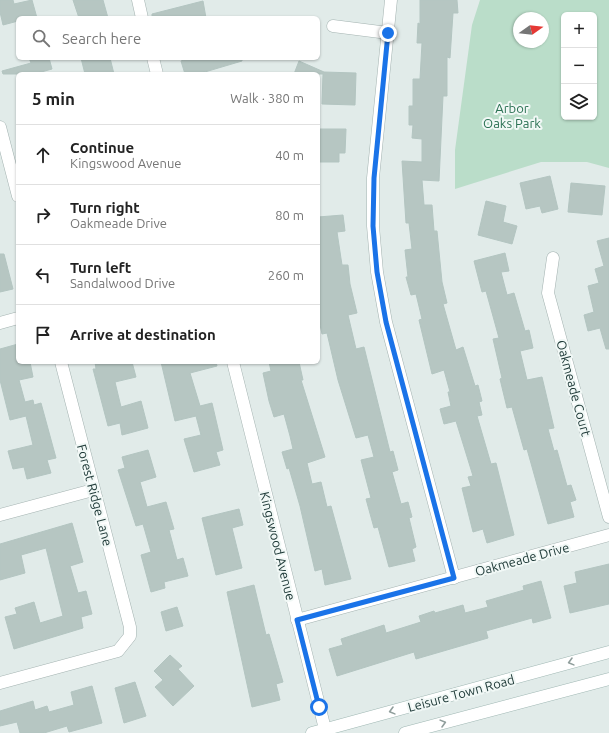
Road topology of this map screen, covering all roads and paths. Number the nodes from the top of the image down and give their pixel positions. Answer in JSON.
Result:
{"nodes":[{"id":1,"x":138,"y":0,"type":"edge"},
{"id":2,"x":392,"y":0,"type":"edge"},
{"id":3,"x":142,"y":16,"type":"edge"},
{"id":4,"x":333,"y":26,"type":"dead end"},
{"id":5,"x":388,"y":33,"type":"junction"},
{"id":6,"x":154,"y":60,"type":"edge"},
{"id":7,"x":156,"y":72,"type":"edge"},
{"id":8,"x":0,"y":127,"type":"edge"},
{"id":9,"x":16,"y":188,"type":"edge"},
{"id":10,"x":553,"y":258,"type":"dead end"},
{"id":11,"x":16,"y":319,"type":"edge"},
{"id":12,"x":0,"y":323,"type":"edge"},
{"id":13,"x":61,"y":364,"type":"edge"},
{"id":14,"x":233,"y":364,"type":"edge"},
{"id":15,"x":93,"y":490,"type":"junction"},
{"id":16,"x":0,"y":515,"type":"edge"},
{"id":17,"x":609,"y":517,"type":"edge"},
{"id":18,"x":609,"y":535,"type":"edge"},
{"id":19,"x":454,"y":578,"type":"junction"},
{"id":20,"x":297,"y":620,"type":"junction"},
{"id":21,"x":609,"y":652,"type":"edge"},
{"id":22,"x":609,"y":679,"type":"edge"},
{"id":23,"x":0,"y":683,"type":"edge"},
{"id":24,"x":323,"y":731,"type":"edge"},
{"id":25,"x":312,"y":733,"type":"edge"},
{"id":26,"x":405,"y":733,"type":"edge"}],
"edges":[{"from":1,"to":3,"type":"street"},
{"from":2,"to":5,"type":"street"},
{"from":4,"to":5,"type":"street"},
{"from":5,"to":19,"type":"street"},
{"from":6,"to":7,"type":"street"},
{"from":8,"to":9,"type":"street"},
{"from":10,"to":17,"type":"street","name":"Oakmeade Court"},
{"from":11,"to":12,"type":"street"},
{"from":13,"to":15,"type":"street","name":"Forest Ridge Lane"},
{"from":14,"to":20,"type":"street","name":"Kingswood Avenue"},
{"from":15,"to":16,"type":"street"},
{"from":15,"to":23,"type":"street","name":"Forest Ridge Lane"},
{"from":18,"to":19,"type":"street","name":"Oakmeade Drive"},
{"from":19,"to":20,"type":"street","name":"Oakmeade Drive"},
{"from":20,"to":24,"type":"street","name":"Kingswood Avenue"},
{"from":21,"to":24,"type":"street","name":"Leisure Town Road","one_way":true},
{"from":26,"to":22,"type":"street","name":"Leisure Town Road","one_way":true},
{"from":24,"to":25,"type":"street","name":"Leisure Town Road"}]}
